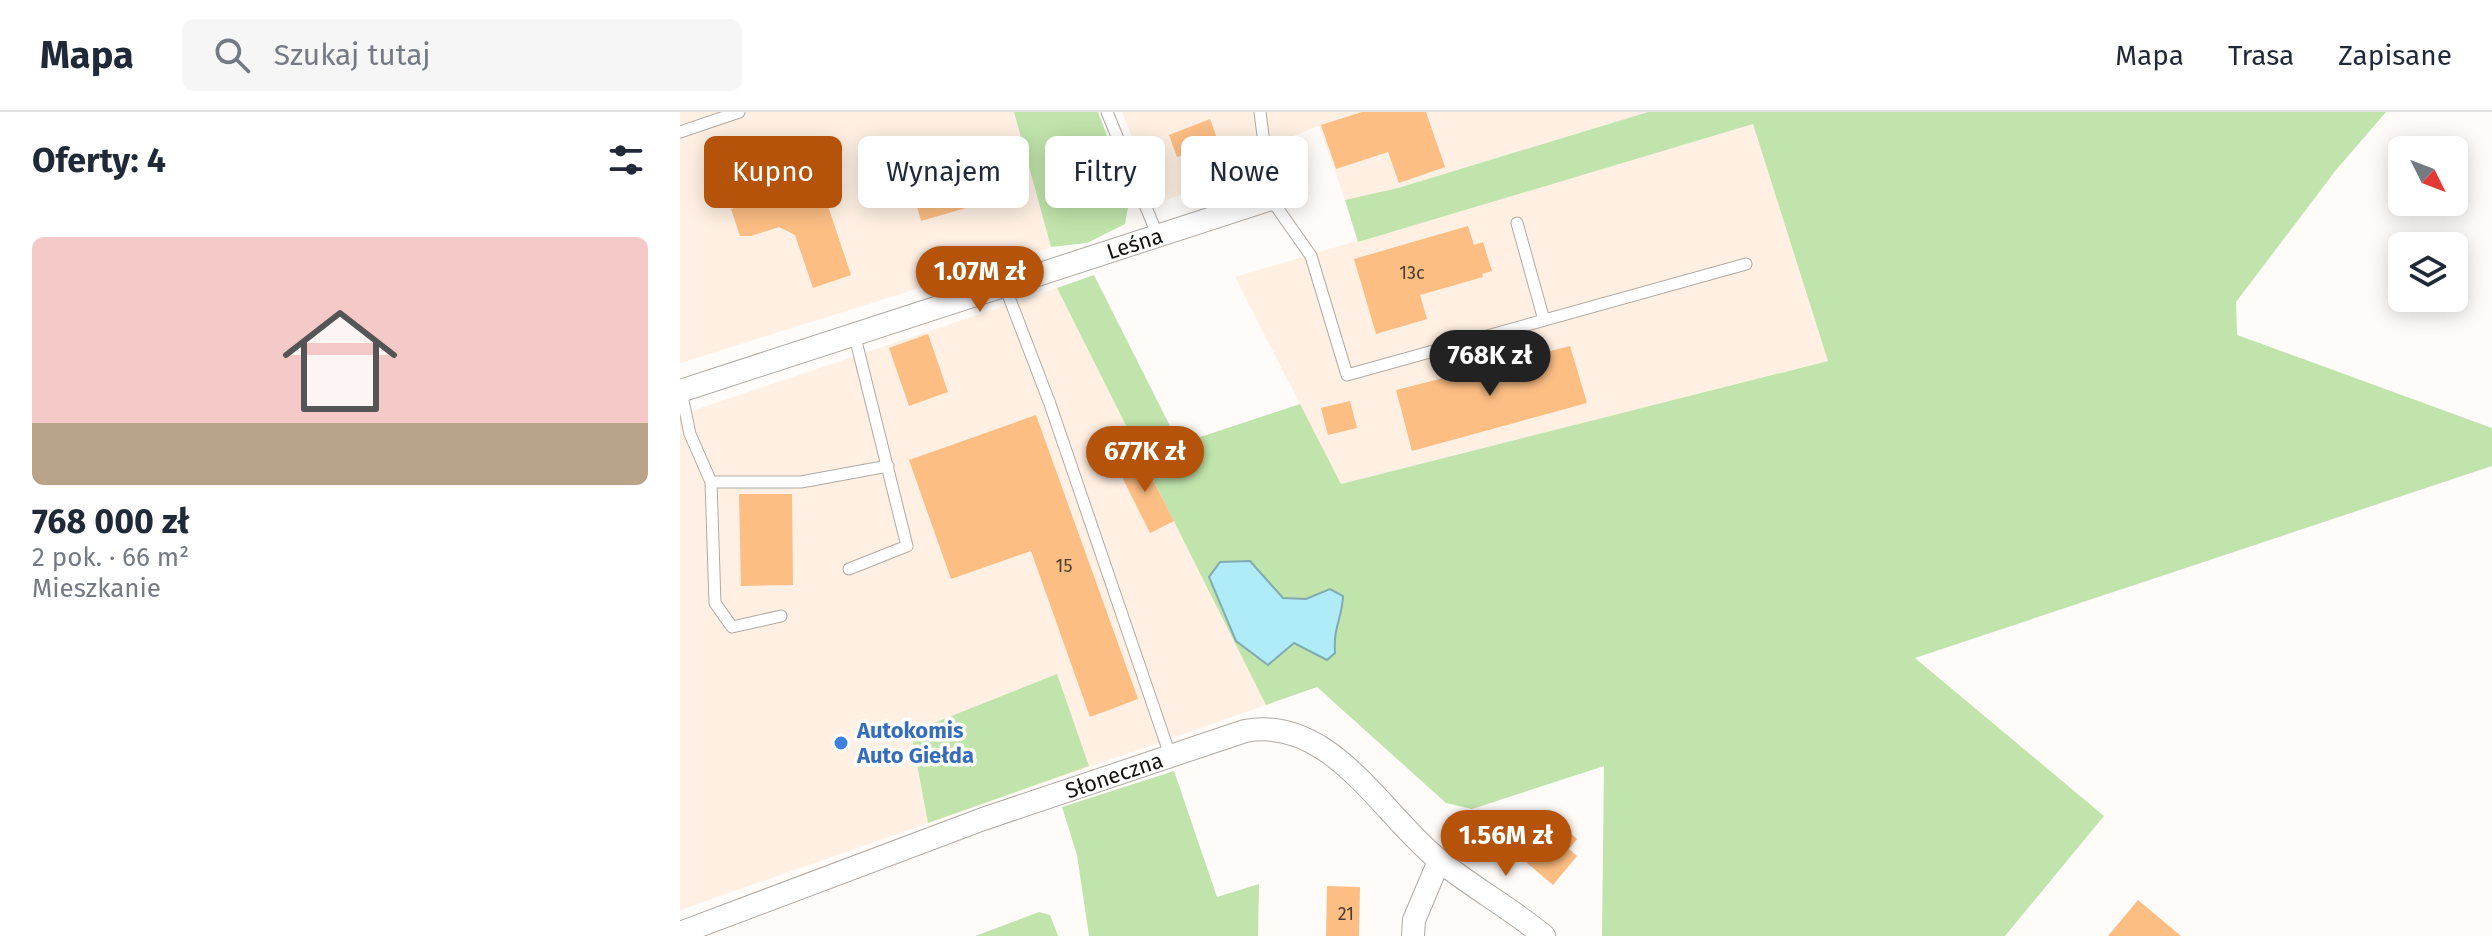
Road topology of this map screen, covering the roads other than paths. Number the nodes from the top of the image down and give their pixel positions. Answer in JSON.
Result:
{"nodes":[{"id":1,"x":739,"y":112,"type":"edge"},
{"id":2,"x":1107,"y":112,"type":"edge"},
{"id":3,"x":1263,"y":113,"type":"edge"},
{"id":4,"x":680,"y":132,"type":"edge"},
{"id":5,"x":1265,"y":136,"type":"edge"},
{"id":6,"x":1242,"y":208,"type":"edge"},
{"id":7,"x":1277,"y":208,"type":"edge"},
{"id":8,"x":1517,"y":223,"type":"dead end"},
{"id":9,"x":1157,"y":234,"type":"junction"},
{"id":10,"x":1746,"y":264,"type":"dead end"},
{"id":11,"x":1003,"y":283,"type":"junction"},
{"id":12,"x":1544,"y":320,"type":"junction"},
{"id":13,"x":854,"y":332,"type":"junction"},
{"id":14,"x":680,"y":391,"type":"edge"},
{"id":15,"x":888,"y":466,"type":"junction"},
{"id":16,"x":711,"y":482,"type":"junction"},
{"id":17,"x":849,"y":569,"type":"dead end"},
{"id":18,"x":781,"y":616,"type":"dead end"},
{"id":19,"x":1170,"y":755,"type":"junction"},
{"id":20,"x":1439,"y":861,"type":"junction"},
{"id":21,"x":680,"y":933,"type":"edge"},
{"id":22,"x":1413,"y":936,"type":"edge"},
{"id":23,"x":1544,"y":936,"type":"edge"}],
"edges":[{"from":1,"to":4,"type":"lane"},
{"from":2,"to":9,"type":"lane"},
{"from":3,"to":5,"type":"lane"},
{"from":6,"to":9,"type":"street","name":"Leśna"},
{"from":7,"to":12,"type":"lane"},
{"from":8,"to":12,"type":"lane"},
{"from":9,"to":11,"type":"street","name":"Leśna"},
{"from":10,"to":12,"type":"lane"},
{"from":11,"to":13,"type":"street","name":"Leśna"},
{"from":11,"to":19,"type":"lane"},
{"from":13,"to":14,"type":"street","name":"Leśna"},
{"from":13,"to":15,"type":"lane"},
{"from":14,"to":16,"type":"lane"},
{"from":15,"to":16,"type":"lane"},
{"from":15,"to":17,"type":"lane"},
{"from":16,"to":18,"type":"lane"},
{"from":19,"to":20,"type":"street","name":"Słoneczna"},
{"from":19,"to":21,"type":"street","name":"Słoneczna"},
{"from":20,"to":22,"type":"street"},
{"from":20,"to":23,"type":"street","name":"Słoneczna"}]}
